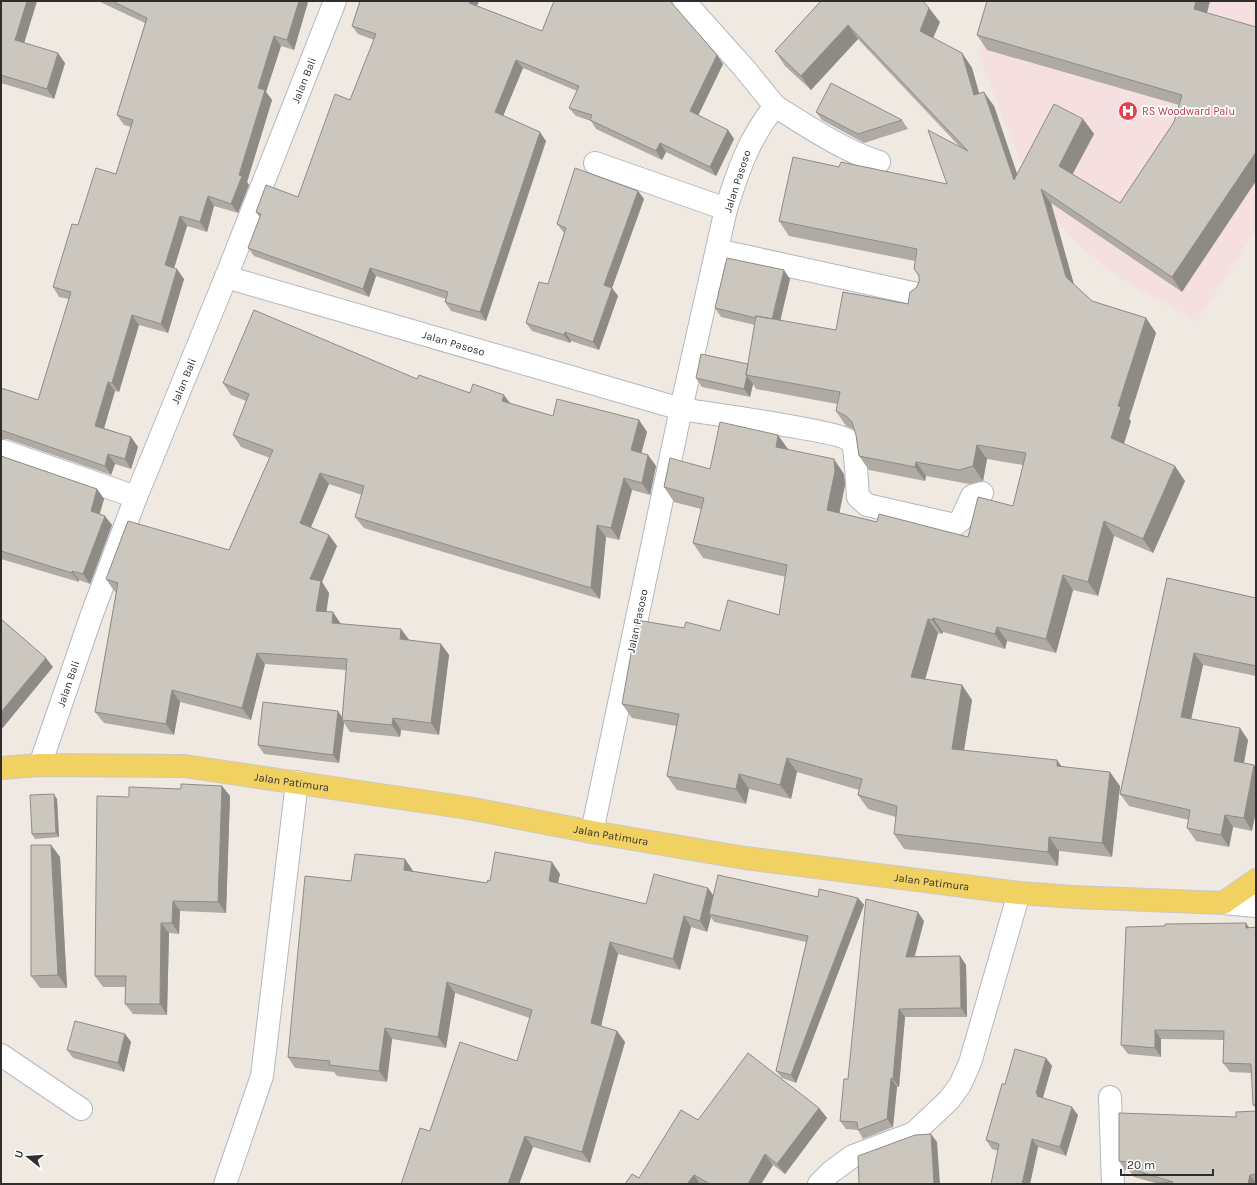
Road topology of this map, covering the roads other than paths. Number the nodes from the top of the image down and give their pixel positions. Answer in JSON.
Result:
{"nodes":[{"id":1,"x":334,"y":1,"type":"edge"},
{"id":2,"x":684,"y":1,"type":"edge"},
{"id":3,"x":773,"y":104,"type":"junction"},
{"id":4,"x":879,"y":162,"type":"dead end"},
{"id":5,"x":595,"y":163,"type":"dead end"},
{"id":6,"x":726,"y":209,"type":"junction"},
{"id":7,"x":717,"y":250,"type":"junction"},
{"id":8,"x":226,"y":277,"type":"junction"},
{"id":9,"x":917,"y":294,"type":"edge"},
{"id":10,"x":681,"y":409,"type":"junction"},
{"id":11,"x":3,"y":451,"type":"dead end"},
{"id":12,"x":982,"y":493,"type":"dead end"},
{"id":13,"x":136,"y":497,"type":"junction"},
{"id":14,"x":40,"y":765,"type":"junction"},
{"id":15,"x":1,"y":768,"type":"edge"},
{"id":16,"x":297,"y":782,"type":"junction"},
{"id":17,"x":592,"y":832,"type":"junction"},
{"id":18,"x":1256,"y":880,"type":"edge"},
{"id":19,"x":1019,"y":893,"type":"junction"},
{"id":20,"x":1223,"y":903,"type":"junction"},
{"id":21,"x":1256,"y":906,"type":"edge"},
{"id":22,"x":1,"y":1055,"type":"edge"},
{"id":23,"x":1110,"y":1097,"type":"dead end"},
{"id":24,"x":81,"y":1109,"type":"dead end"},
{"id":25,"x":226,"y":1184,"type":"edge"},
{"id":26,"x":819,"y":1184,"type":"edge"},
{"id":27,"x":1113,"y":1184,"type":"edge"}],
"edges":[{"from":1,"to":8,"type":"street","name":"Jalan Bali"},
{"from":2,"to":3,"type":"street"},
{"from":3,"to":4,"type":"street"},
{"from":3,"to":6,"type":"street","name":"Jalan Pasoso"},
{"from":5,"to":6,"type":"street"},
{"from":6,"to":7,"type":"street","name":"Jalan Pasoso"},
{"from":7,"to":9,"type":"street"},
{"from":7,"to":10,"type":"street","name":"Jalan Pasoso"},
{"from":8,"to":10,"type":"street","name":"Jalan Pasoso"},
{"from":8,"to":13,"type":"street","name":"Jalan Bali"},
{"from":10,"to":12,"type":"street","name":"Jalan Pasoso"},
{"from":10,"to":17,"type":"street","name":"Jalan Pasoso"},
{"from":11,"to":13,"type":"street"},
{"from":13,"to":14,"type":"street","name":"Jalan Bali"},
{"from":14,"to":15,"type":"main road","name":"Jalan Patimura"},
{"from":14,"to":16,"type":"main road","name":"Jalan Patimura"},
{"from":16,"to":17,"type":"main road","name":"Jalan Patimura"},
{"from":16,"to":25,"type":"street"},
{"from":17,"to":19,"type":"main road","name":"Jalan Patimura"},
{"from":18,"to":20,"type":"main road"},
{"from":19,"to":20,"type":"main road","name":"Jalan Patimura"},
{"from":19,"to":26,"type":"street"},
{"from":20,"to":21,"type":"street"},
{"from":22,"to":24,"type":"street"},
{"from":23,"to":27,"type":"street"}]}
